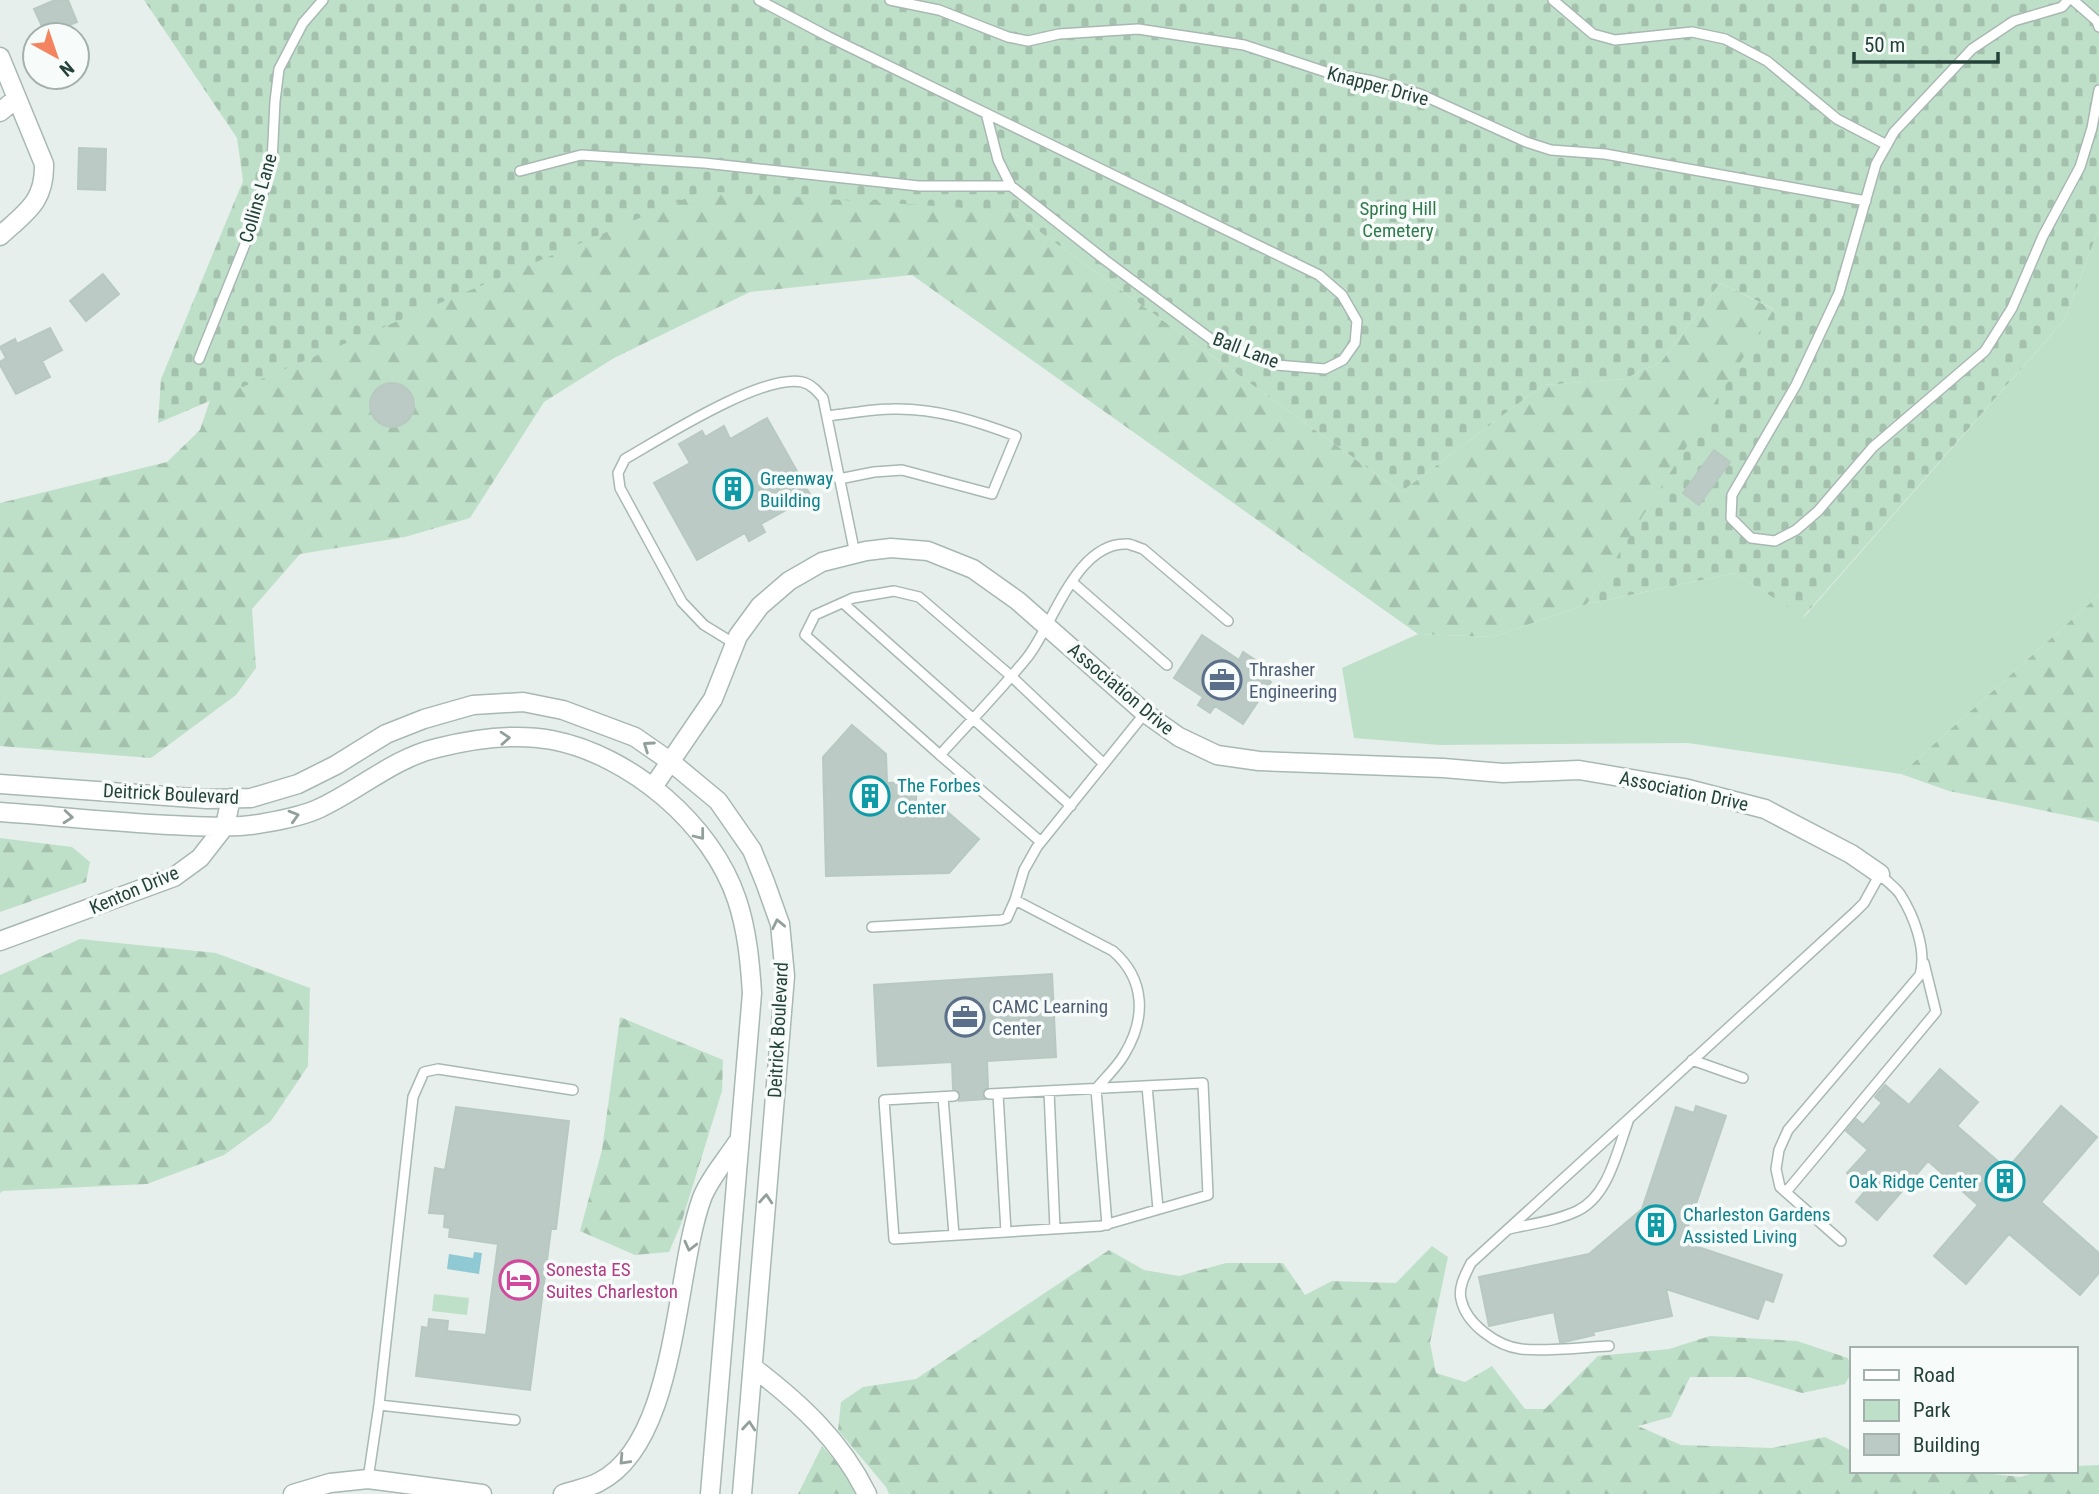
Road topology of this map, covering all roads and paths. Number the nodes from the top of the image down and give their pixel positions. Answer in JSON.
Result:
{"nodes":[{"id":1,"x":323,"y":0,"type":"edge"},
{"id":2,"x":759,"y":0,"type":"edge"},
{"id":3,"x":890,"y":0,"type":"edge"},
{"id":4,"x":1553,"y":0,"type":"edge"},
{"id":5,"x":2071,"y":0,"type":"edge"},
{"id":6,"x":2099,"y":27,"type":"edge"},
{"id":7,"x":0,"y":57,"type":"edge"},
{"id":8,"x":2099,"y":90,"type":"edge"},
{"id":9,"x":17,"y":98,"type":"junction"},
{"id":10,"x":0,"y":112,"type":"edge"},
{"id":11,"x":986,"y":113,"type":"junction"},
{"id":12,"x":1887,"y":145,"type":"junction"},
{"id":13,"x":520,"y":171,"type":"dead end"},
{"id":14,"x":1012,"y":186,"type":"junction"},
{"id":15,"x":1866,"y":201,"type":"junction"},
{"id":16,"x":0,"y":236,"type":"edge"},
{"id":17,"x":200,"y":359,"type":"dead end"},
{"id":18,"x":827,"y":416,"type":"junction"},
{"id":19,"x":839,"y":479,"type":"junction"},
{"id":20,"x":855,"y":554,"type":"junction"},
{"id":21,"x":1072,"y":582,"type":"junction"},
{"id":22,"x":843,"y":603,"type":"junction"},
{"id":23,"x":1228,"y":621,"type":"dead end"},
{"id":24,"x":1045,"y":625,"type":"junction"},
{"id":25,"x":735,"y":644,"type":"junction"},
{"id":26,"x":1167,"y":665,"type":"dead end"},
{"id":27,"x":1011,"y":676,"type":"junction"},
{"id":28,"x":1145,"y":713,"type":"junction"},
{"id":29,"x":973,"y":718,"type":"junction"},
{"id":30,"x":940,"y":755,"type":"junction"},
{"id":31,"x":671,"y":762,"type":"junction"},
{"id":32,"x":1104,"y":764,"type":"junction"},
{"id":33,"x":0,"y":785,"type":"edge"},
{"id":34,"x":653,"y":787,"type":"junction"},
{"id":35,"x":231,"y":798,"type":"junction"},
{"id":36,"x":1070,"y":806,"type":"junction"},
{"id":37,"x":0,"y":812,"type":"edge"},
{"id":38,"x":225,"y":827,"type":"junction"},
{"id":39,"x":1041,"y":842,"type":"junction"},
{"id":40,"x":1880,"y":874,"type":"junction"},
{"id":41,"x":1015,"y":900,"type":"junction"},
{"id":42,"x":872,"y":927,"type":"dead end"},
{"id":43,"x":0,"y":941,"type":"edge"},
{"id":44,"x":1924,"y":961,"type":"junction"},
{"id":45,"x":1692,"y":1060,"type":"junction"},
{"id":46,"x":1743,"y":1078,"type":"dead end"},
{"id":47,"x":1147,"y":1086,"type":"junction"},
{"id":48,"x":1096,"y":1088,"type":"junction"},
{"id":49,"x":573,"y":1090,"type":"dead end"},
{"id":50,"x":1049,"y":1091,"type":"junction"},
{"id":51,"x":954,"y":1096,"type":"dead end"},
{"id":52,"x":943,"y":1097,"type":"junction"},
{"id":53,"x":1629,"y":1118,"type":"junction"},
{"id":54,"x":738,"y":1140,"type":"junction"},
{"id":55,"x":1786,"y":1192,"type":"junction"},
{"id":56,"x":1158,"y":1209,"type":"junction"},
{"id":57,"x":1107,"y":1225,"type":"junction"},
{"id":58,"x":1055,"y":1229,"type":"junction"},
{"id":59,"x":1507,"y":1230,"type":"junction"},
{"id":60,"x":1006,"y":1232,"type":"junction"},
{"id":61,"x":954,"y":1235,"type":"junction"},
{"id":62,"x":1842,"y":1241,"type":"dead end"},
{"id":63,"x":1609,"y":1346,"type":"dead end"},
{"id":64,"x":754,"y":1368,"type":"junction"},
{"id":65,"x":379,"y":1405,"type":"junction"},
{"id":66,"x":516,"y":1420,"type":"dead end"},
{"id":67,"x":368,"y":1479,"type":"junction"},
{"id":68,"x":293,"y":1494,"type":"edge"},
{"id":69,"x":482,"y":1494,"type":"edge"},
{"id":70,"x":563,"y":1494,"type":"edge"},
{"id":71,"x":710,"y":1494,"type":"edge"},
{"id":72,"x":742,"y":1494,"type":"edge"},
{"id":73,"x":867,"y":1494,"type":"edge"}],
"edges":[{"from":1,"to":17,"type":"lane","name":"Collins Lane"},
{"from":2,"to":11,"type":"lane","name":"Ball Lane"},
{"from":3,"to":15,"type":"lane","name":"Knapper Drive"},
{"from":4,"to":12,"type":"lane"},
{"from":5,"to":6,"type":"lane"},
{"from":5,"to":12,"type":"lane"},
{"from":7,"to":9,"type":"street"},
{"from":8,"to":15,"type":"lane"},
{"from":9,"to":10,"type":"street"},
{"from":9,"to":16,"type":"street"},
{"from":11,"to":14,"type":"lane","name":"Ball Lane"},
{"from":11,"to":14,"type":"lane","name":"Ball Lane"},
{"from":12,"to":15,"type":"lane"},
{"from":13,"to":14,"type":"lane"},
{"from":18,"to":19,"type":"lane"},
{"from":18,"to":19,"type":"lane"},
{"from":18,"to":25,"type":"lane"},
{"from":19,"to":20,"type":"lane"},
{"from":20,"to":24,"type":"street","name":"Association Drive"},
{"from":20,"to":25,"type":"street","name":"Association Drive"},
{"from":21,"to":23,"type":"lane"},
{"from":21,"to":24,"type":"lane"},
{"from":21,"to":26,"type":"lane"},
{"from":22,"to":27,"type":"lane"},
{"from":22,"to":29,"type":"lane"},
{"from":22,"to":30,"type":"lane"},
{"from":24,"to":27,"type":"lane"},
{"from":24,"to":28,"type":"street","name":"Association Drive"},
{"from":25,"to":31,"type":"street","name":"Association Drive"},
{"from":27,"to":29,"type":"lane"},
{"from":27,"to":32,"type":"lane"},
{"from":28,"to":32,"type":"lane"},
{"from":28,"to":40,"type":"street","name":"Association Drive"},
{"from":29,"to":30,"type":"lane"},
{"from":29,"to":36,"type":"lane"},
{"from":30,"to":39,"type":"lane"},
{"from":31,"to":34,"type":"street","name":"Association Drive"},
{"from":31,"to":35,"type":"street","name":"Deitrick Boulevard","one_way":true},
{"from":64,"to":31,"type":"street","name":"Deitrick Boulevard","one_way":true},
{"from":32,"to":36,"type":"lane"},
{"from":33,"to":35,"type":"street","name":"Deitrick Boulevard"},
{"from":38,"to":34,"type":"street","name":"Deitrick Boulevard","one_way":true},
{"from":34,"to":54,"type":"street","name":"Deitrick Boulevard","one_way":true},
{"from":35,"to":38,"type":"street","name":"Kenton Drive"},
{"from":36,"to":39,"type":"lane"},
{"from":37,"to":38,"type":"street","name":"Deitrick Boulevard","one_way":true},
{"from":38,"to":43,"type":"street","name":"Kenton Drive"},
{"from":39,"to":41,"type":"lane"},
{"from":40,"to":44,"type":"lane"},
{"from":40,"to":45,"type":"lane"},
{"from":41,"to":42,"type":"lane"},
{"from":41,"to":48,"type":"lane"},
{"from":44,"to":55,"type":"lane"},
{"from":44,"to":55,"type":"lane"},
{"from":45,"to":46,"type":"lane"},
{"from":45,"to":53,"type":"lane"},
{"from":47,"to":48,"type":"lane"},
{"from":47,"to":56,"type":"lane"},
{"from":47,"to":56,"type":"lane"},
{"from":48,"to":50,"type":"lane"},
{"from":48,"to":57,"type":"lane"},
{"from":49,"to":65,"type":"lane"},
{"from":50,"to":58,"type":"lane"},
{"from":50,"to":60,"type":"lane"},
{"from":51,"to":52,"type":"lane"},
{"from":52,"to":61,"type":"lane"},
{"from":52,"to":61,"type":"lane"},
{"from":53,"to":59,"type":"lane"},
{"from":53,"to":59,"type":"lane"},
{"from":54,"to":70,"type":"street","one_way":true},
{"from":54,"to":71,"type":"street","name":"Deitrick Boulevard"},
{"from":55,"to":62,"type":"lane"},
{"from":56,"to":57,"type":"lane"},
{"from":57,"to":58,"type":"lane"},
{"from":58,"to":60,"type":"lane"},
{"from":59,"to":63,"type":"lane"},
{"from":60,"to":61,"type":"lane"},
{"from":72,"to":64,"type":"street","name":"Deitrick Boulevard","one_way":true},
{"from":64,"to":73,"type":"street"},
{"from":65,"to":66,"type":"lane"},
{"from":65,"to":67,"type":"lane"},
{"from":67,"to":68,"type":"street"},
{"from":67,"to":69,"type":"street"}]}
